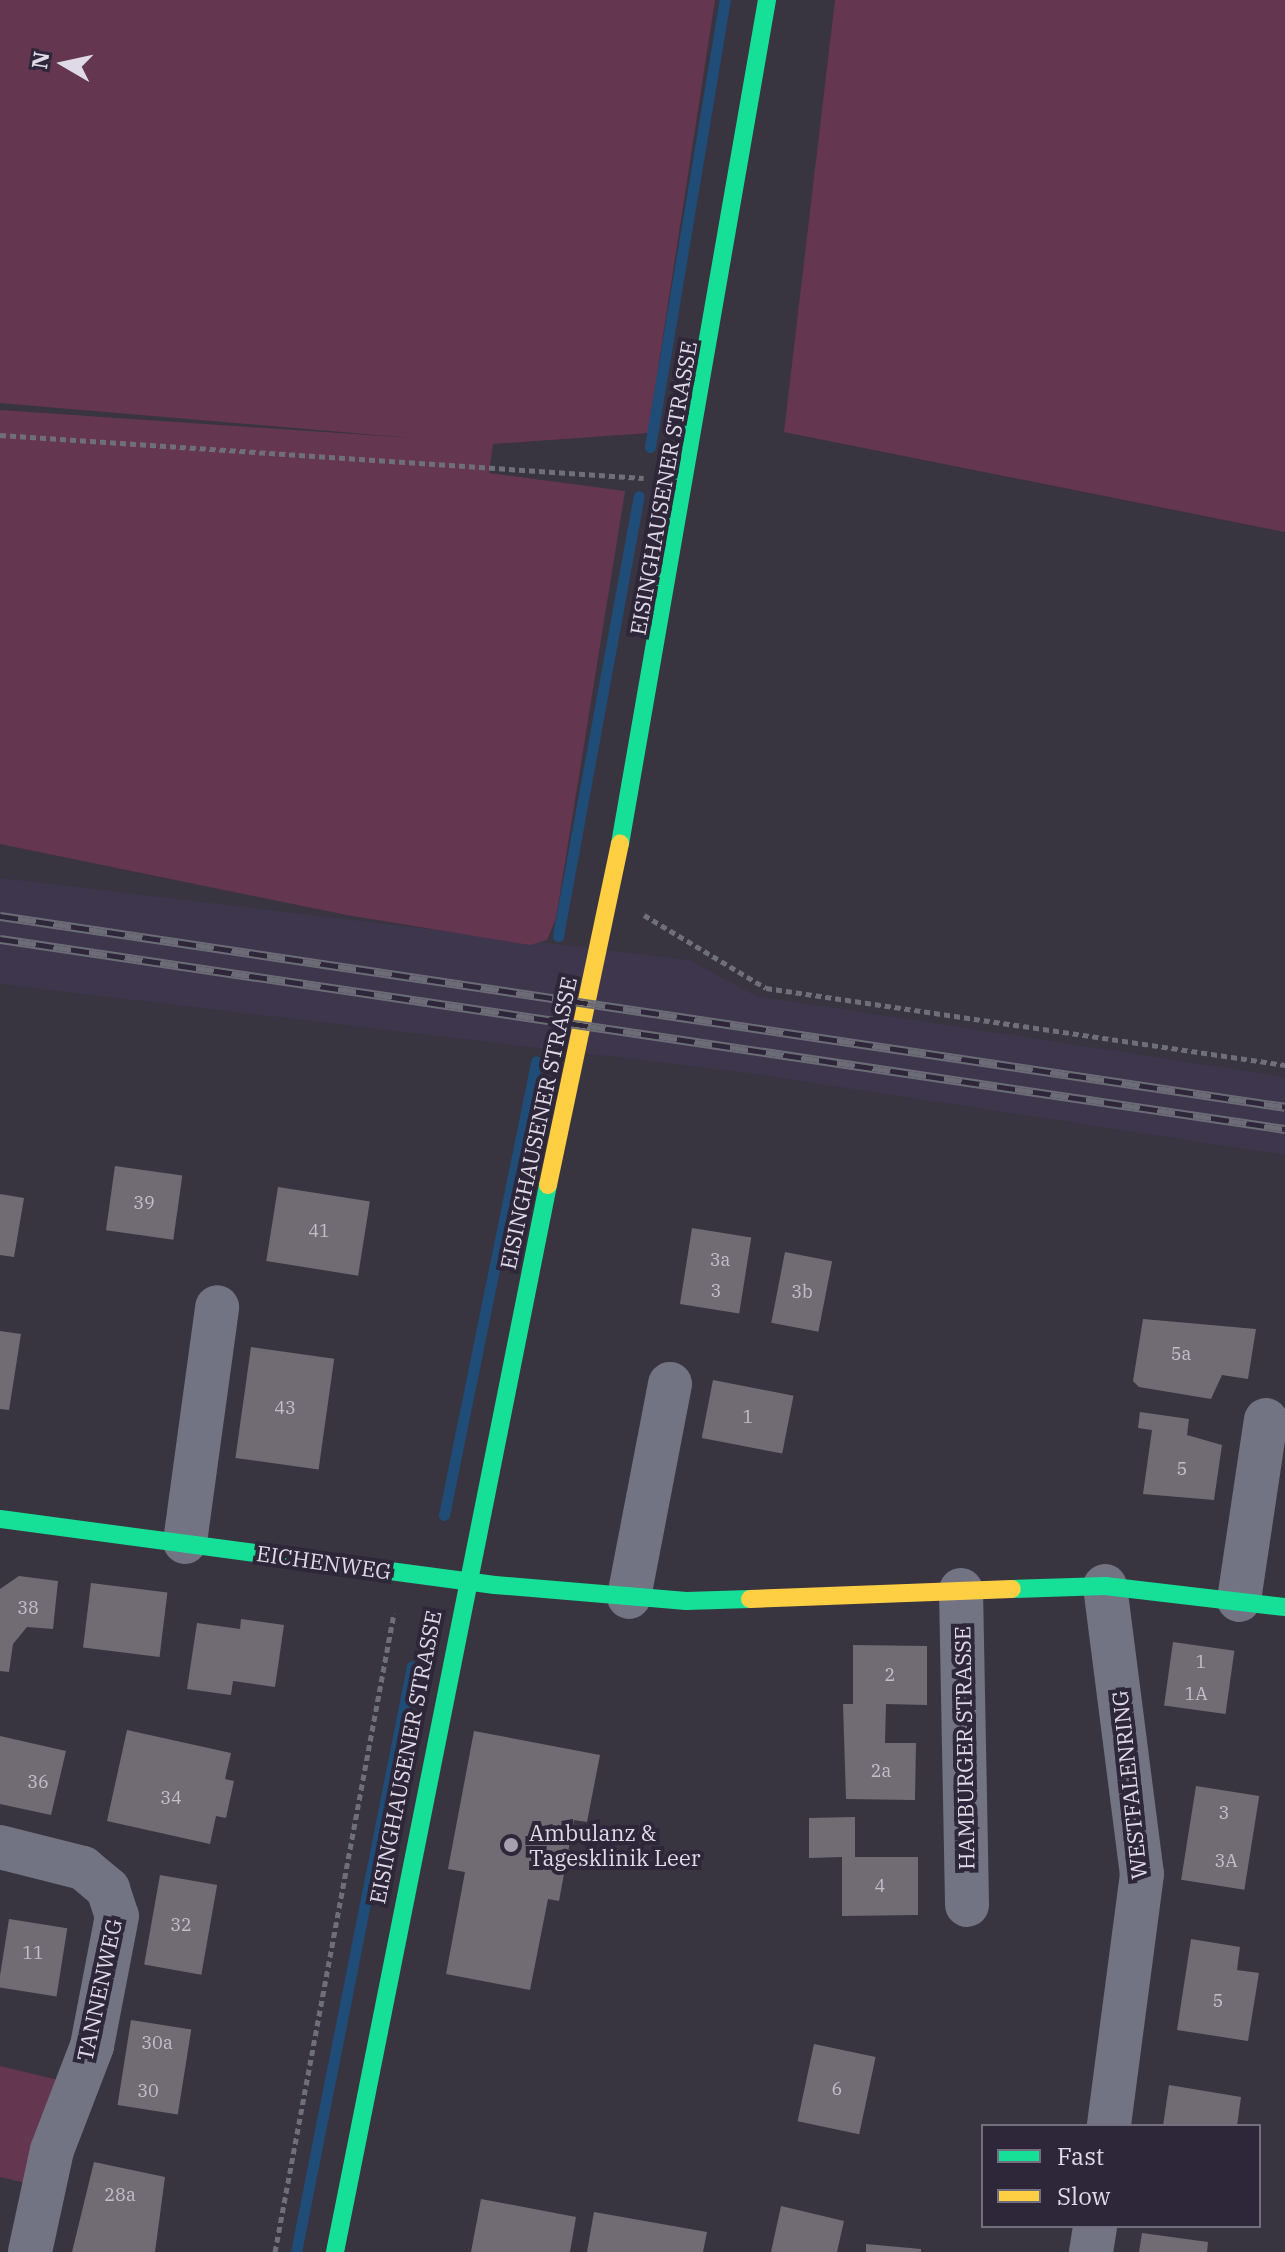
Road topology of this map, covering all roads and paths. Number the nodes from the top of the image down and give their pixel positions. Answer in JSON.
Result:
{"nodes":[{"id":1,"x":767,"y":0,"type":"edge"},
{"id":2,"x":0,"y":435,"type":"edge"},
{"id":3,"x":689,"y":481,"type":"junction"},
{"id":4,"x":639,"y":912,"type":"dead end"},
{"id":5,"x":1285,"y":1065,"type":"edge"},
{"id":6,"x":217,"y":1307,"type":"dead end"},
{"id":7,"x":670,"y":1384,"type":"dead end"},
{"id":8,"x":1266,"y":1420,"type":"dead end"},
{"id":9,"x":0,"y":1519,"type":"edge"},
{"id":10,"x":185,"y":1542,"type":"junction"},
{"id":11,"x":401,"y":1572,"type":"junction"},
{"id":12,"x":464,"y":1581,"type":"junction"},
{"id":13,"x":1105,"y":1586,"type":"junction"},
{"id":14,"x":961,"y":1590,"type":"junction"},
{"id":15,"x":629,"y":1597,"type":"junction"},
{"id":16,"x":1239,"y":1600,"type":"junction"},
{"id":17,"x":1285,"y":1607,"type":"edge"},
{"id":18,"x":0,"y":1847,"type":"edge"},
{"id":19,"x":967,"y":1905,"type":"dead end"},
{"id":20,"x":1109,"y":2124,"type":"edge"},
{"id":21,"x":1095,"y":2228,"type":"edge"},
{"id":22,"x":30,"y":2252,"type":"edge"},
{"id":23,"x":275,"y":2252,"type":"edge"},
{"id":24,"x":335,"y":2252,"type":"edge"},
{"id":25,"x":1091,"y":2252,"type":"edge"}],
"edges":[{"from":1,"to":3,"type":"street","name":"EISINGHAUSENER STRASSE"},
{"from":2,"to":3,"type":"path"},
{"from":3,"to":12,"type":"street","name":"EISINGHAUSENER STRASSE"},
{"from":4,"to":5,"type":"path"},
{"from":6,"to":10,"type":"street"},
{"from":7,"to":15,"type":"street"},
{"from":8,"to":16,"type":"street"},
{"from":9,"to":10,"type":"street","name":"EICHENWEG"},
{"from":10,"to":11,"type":"street","name":"EICHENWEG"},
{"from":11,"to":12,"type":"street","name":"EICHENWEG"},
{"from":11,"to":23,"type":"path"},
{"from":12,"to":15,"type":"street"},
{"from":12,"to":24,"type":"street","name":"EISINGHAUSENER STRASSE"},
{"from":13,"to":14,"type":"street"},
{"from":13,"to":16,"type":"street"},
{"from":13,"to":20,"type":"street","name":"WESTFALENRING"},
{"from":14,"to":15,"type":"street"},
{"from":14,"to":19,"type":"street","name":"HAMBURGER STRASSE"},
{"from":16,"to":17,"type":"street"},
{"from":18,"to":22,"type":"street","name":"TANNENWEG"},
{"from":21,"to":25,"type":"street"}]}
